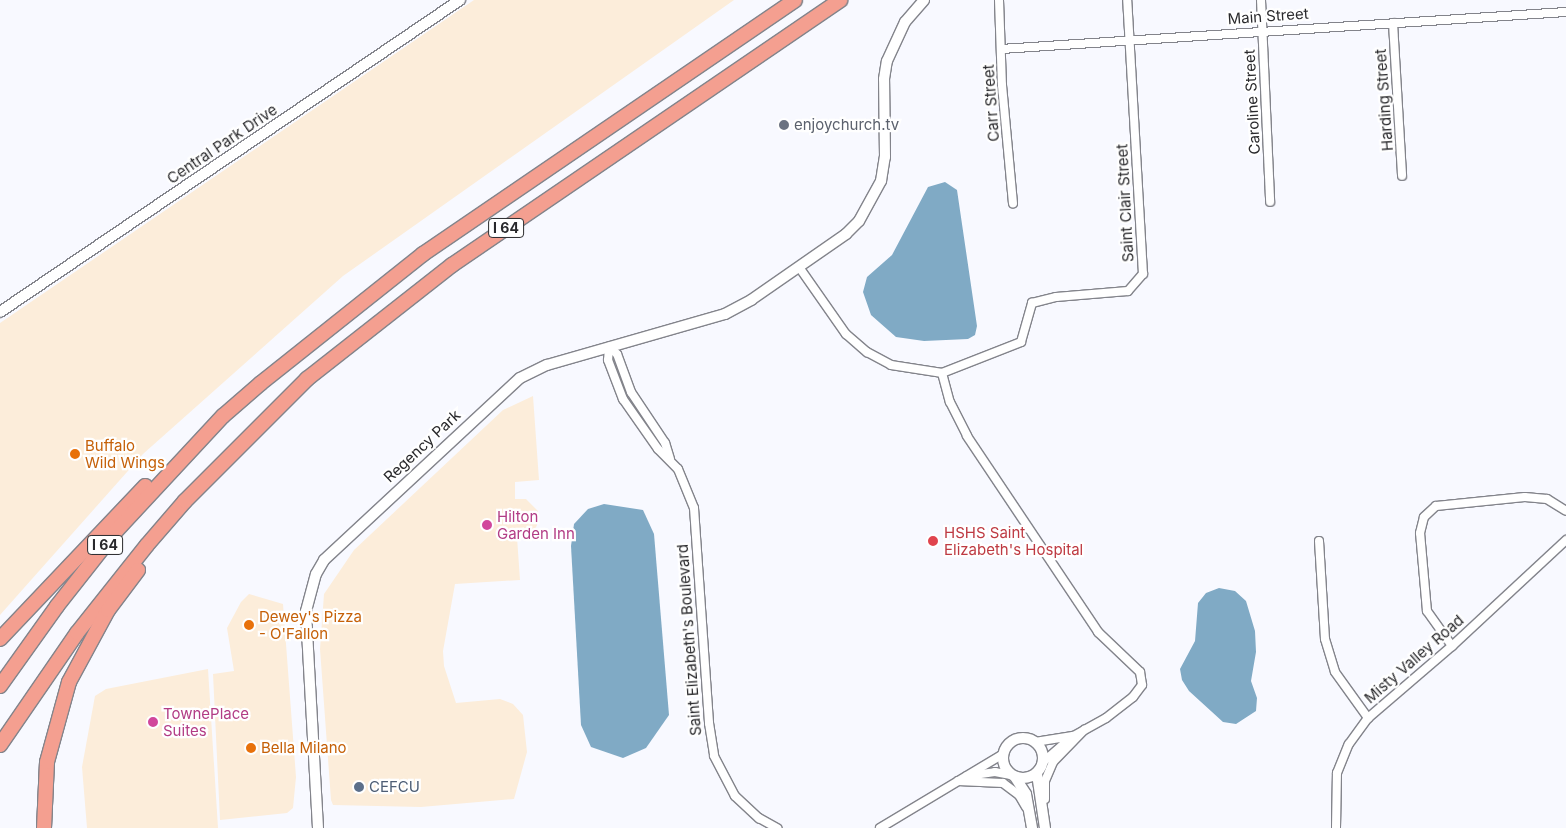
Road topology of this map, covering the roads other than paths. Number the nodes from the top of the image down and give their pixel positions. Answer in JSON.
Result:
{"nodes":[{"id":1,"x":460,"y":0,"type":"edge"},
{"id":2,"x":795,"y":0,"type":"edge"},
{"id":3,"x":840,"y":0,"type":"edge"},
{"id":4,"x":924,"y":0,"type":"edge"},
{"id":5,"x":999,"y":0,"type":"edge"},
{"id":6,"x":1127,"y":0,"type":"edge"},
{"id":7,"x":1261,"y":0,"type":"edge"},
{"id":8,"x":1566,"y":12,"type":"edge"},
{"id":9,"x":1393,"y":23,"type":"junction"},
{"id":10,"x":1262,"y":30,"type":"junction"},
{"id":11,"x":1129,"y":39,"type":"junction"},
{"id":12,"x":1001,"y":48,"type":"junction"},
{"id":13,"x":1402,"y":176,"type":"dead end"},
{"id":14,"x":1270,"y":202,"type":"dead end"},
{"id":15,"x":1013,"y":203,"type":"dead end"},
{"id":16,"x":799,"y":267,"type":"junction"},
{"id":17,"x":0,"y":312,"type":"edge"},
{"id":18,"x":610,"y":347,"type":"junction"},
{"id":19,"x":942,"y":373,"type":"junction"},
{"id":20,"x":223,"y":416,"type":"junction"},
{"id":21,"x":670,"y":459,"type":"junction"},
{"id":22,"x":198,"y":489,"type":"junction"},
{"id":23,"x":1566,"y":511,"type":"edge"},
{"id":24,"x":1566,"y":540,"type":"edge"},
{"id":25,"x":1319,"y":541,"type":"dead end"},
{"id":26,"x":0,"y":639,"type":"edge"},
{"id":27,"x":1452,"y":646,"type":"junction"},
{"id":28,"x":0,"y":686,"type":"edge"},
{"id":29,"x":1368,"y":718,"type":"junction"},
{"id":30,"x":1085,"y":730,"type":"junction"},
{"id":31,"x":1074,"y":736,"type":"junction"},
{"id":32,"x":1035,"y":742,"type":"junction"},
{"id":33,"x":0,"y":745,"type":"edge"},
{"id":34,"x":1003,"y":754,"type":"junction"},
{"id":35,"x":1043,"y":762,"type":"junction"},
{"id":36,"x":1037,"y":774,"type":"junction"},
{"id":37,"x":966,"y":776,"type":"junction"},
{"id":38,"x":1013,"y":776,"type":"junction"},
{"id":39,"x":958,"y":781,"type":"junction"},
{"id":40,"x":1043,"y":810,"type":"junction"},
{"id":41,"x":1031,"y":814,"type":"junction"},
{"id":42,"x":44,"y":828,"type":"edge"},
{"id":43,"x":318,"y":828,"type":"edge"},
{"id":44,"x":777,"y":828,"type":"edge"},
{"id":45,"x":880,"y":828,"type":"edge"},
{"id":46,"x":1032,"y":828,"type":"edge"},
{"id":47,"x":1045,"y":828,"type":"edge"},
{"id":48,"x":1336,"y":828,"type":"edge"}],
"edges":[{"from":1,"to":17,"type":"street","name":"Central Park Drive"},
{"from":2,"to":20,"type":"highway","number":"I 64"},
{"from":3,"to":22,"type":"highway","number":"I 64"},
{"from":4,"to":16,"type":"street","name":"Regency Park"},
{"from":5,"to":12,"type":"street","name":"Carr Street"},
{"from":6,"to":11,"type":"street","name":"Saint Clair Street"},
{"from":7,"to":10,"type":"street","name":"Caroline Street"},
{"from":8,"to":9,"type":"street","name":"Main Street"},
{"from":9,"to":10,"type":"street","name":"Main Street"},
{"from":9,"to":13,"type":"street","name":"Harding Street"},
{"from":10,"to":11,"type":"street","name":"Main Street"},
{"from":10,"to":14,"type":"street","name":"Caroline Street"},
{"from":11,"to":12,"type":"street","name":"Main Street"},
{"from":11,"to":19,"type":"street","name":"Saint Clair Street"},
{"from":12,"to":15,"type":"street","name":"Carr Street"},
{"from":16,"to":18,"type":"street","name":"Regency Park"},
{"from":16,"to":19,"type":"street"},
{"from":18,"to":21,"type":"street","name":"Saint Elizabeth's Boulevard"},
{"from":18,"to":21,"type":"street","name":"Saint Elizabeth's Boulevard"},
{"from":18,"to":43,"type":"street","name":"Regency Park"},
{"from":19,"to":30,"type":"street"},
{"from":20,"to":26,"type":"highway"},
{"from":20,"to":28,"type":"highway","number":"I 64"},
{"from":21,"to":44,"type":"street","name":"Saint Elizabeth's Boulevard"},
{"from":22,"to":33,"type":"highway","number":"I 64"},
{"from":22,"to":42,"type":"highway"},
{"from":23,"to":27,"type":"street"},
{"from":24,"to":27,"type":"street","name":"Misty Valley Road"},
{"from":25,"to":29,"type":"street"},
{"from":27,"to":29,"type":"street","name":"Misty Valley Road"},
{"from":29,"to":48,"type":"street","name":"Misty Valley Road"},
{"from":30,"to":31,"type":"street"},
{"from":30,"to":40,"type":"street"},
{"from":31,"to":32,"type":"street"},
{"from":31,"to":35,"type":"street"},
{"from":32,"to":34,"type":"street"},
{"from":32,"to":35,"type":"street"},
{"from":34,"to":37,"type":"street"},
{"from":34,"to":38,"type":"street"},
{"from":35,"to":36,"type":"street"},
{"from":36,"to":38,"type":"street"},
{"from":36,"to":40,"type":"street"},
{"from":37,"to":38,"type":"street"},
{"from":37,"to":39,"type":"street"},
{"from":38,"to":41,"type":"street"},
{"from":39,"to":41,"type":"street"},
{"from":39,"to":45,"type":"street"},
{"from":40,"to":47,"type":"street"},
{"from":41,"to":46,"type":"street"}]}
